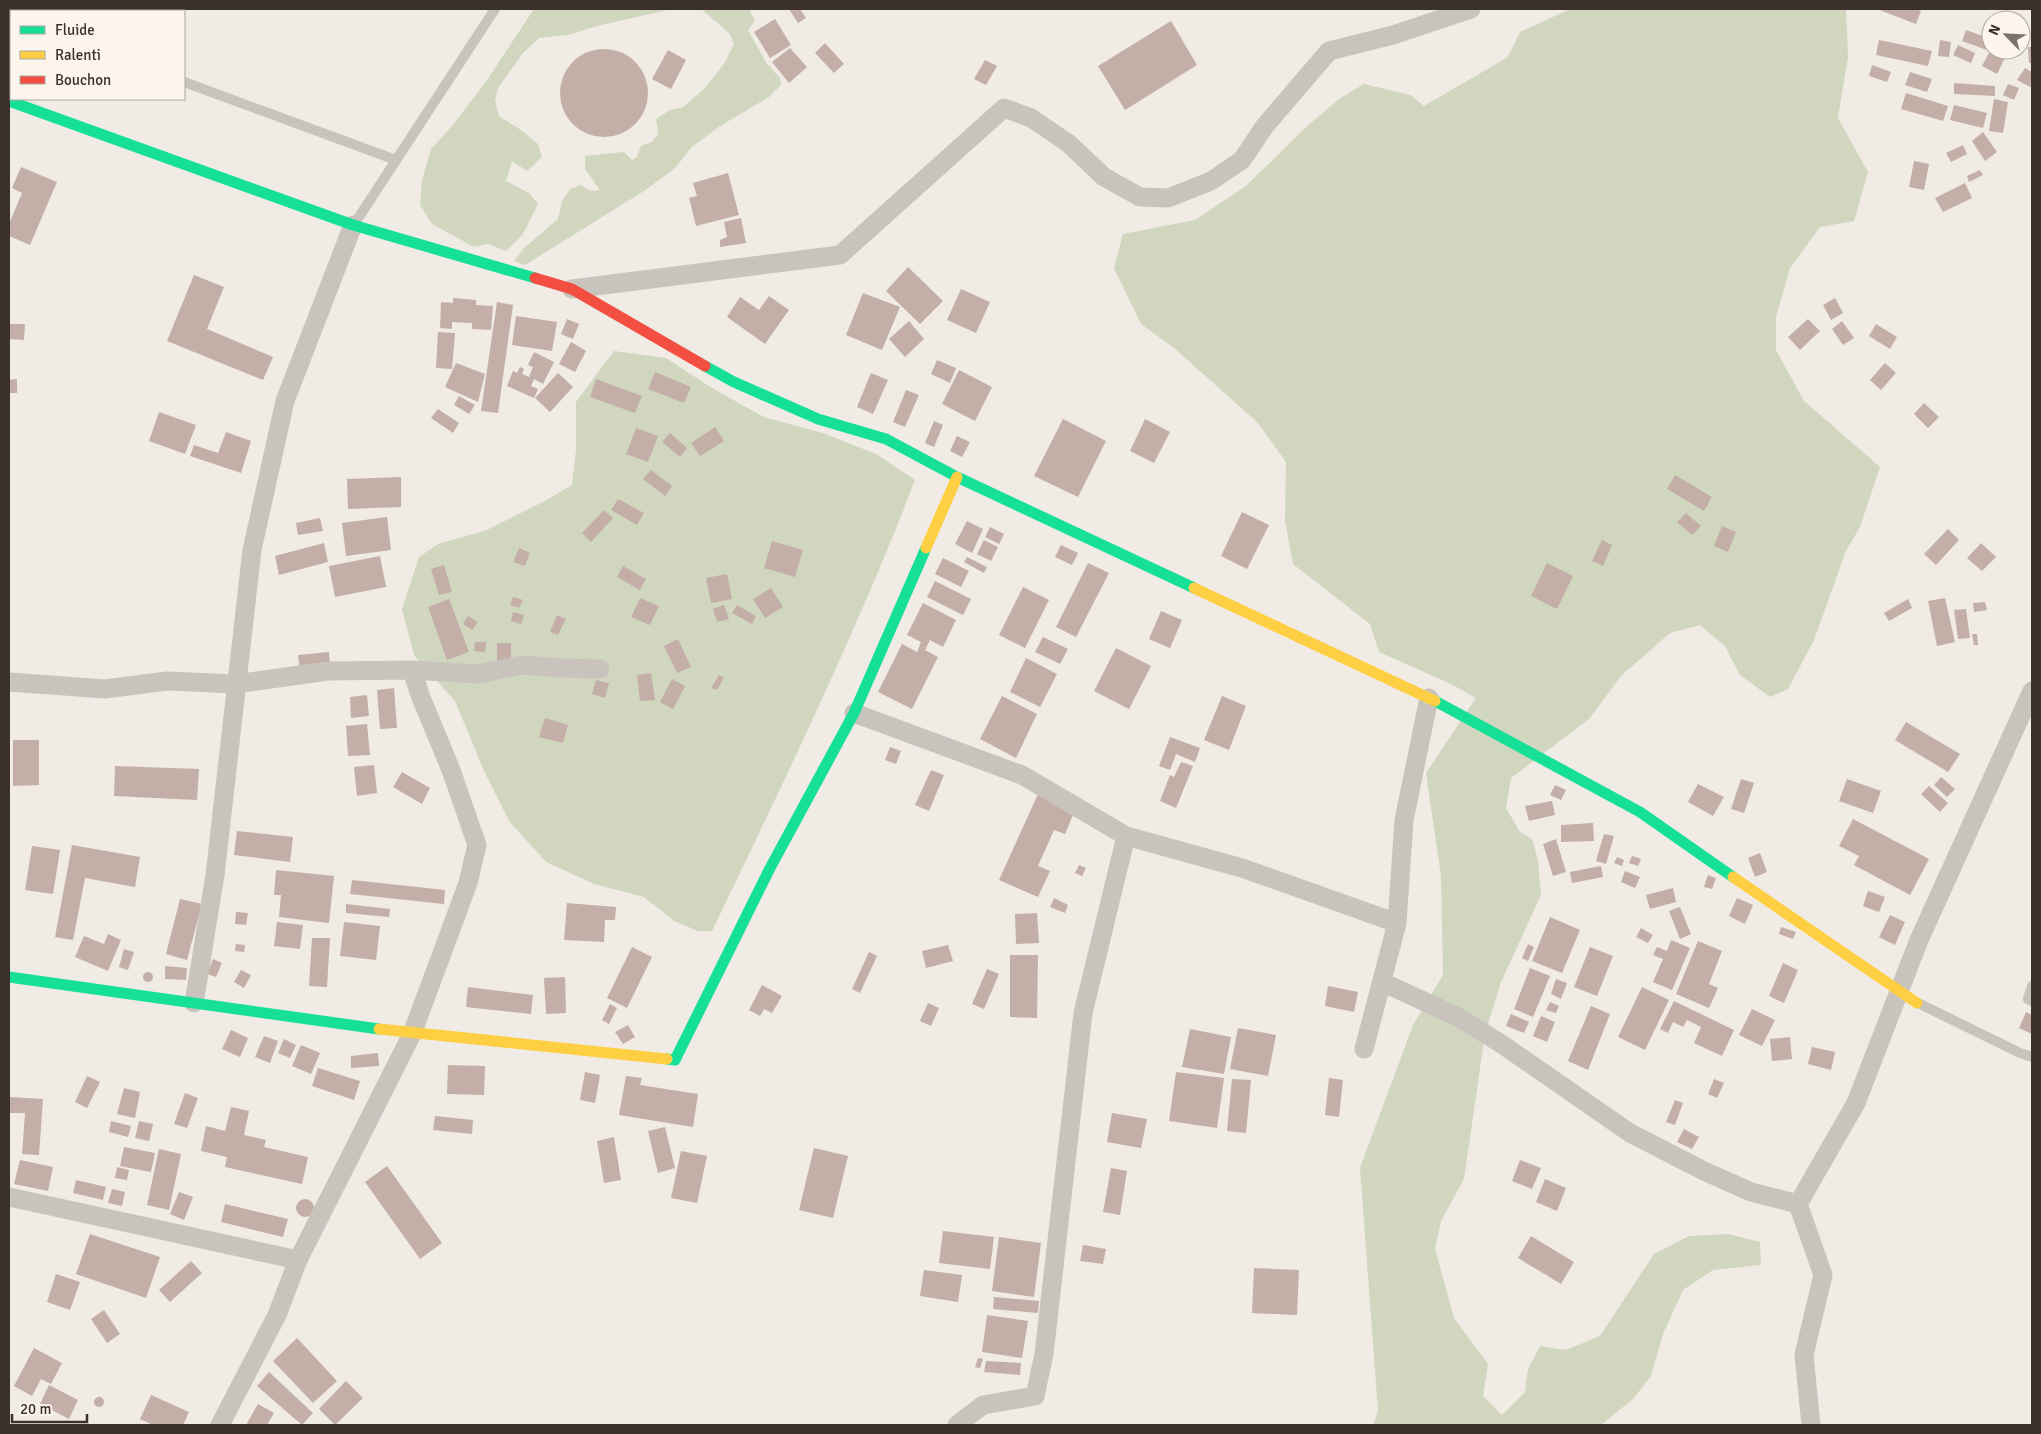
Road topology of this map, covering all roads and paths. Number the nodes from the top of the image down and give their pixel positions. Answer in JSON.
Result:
{"nodes":[{"id":1,"x":495,"y":9,"type":"edge"},
{"id":2,"x":1471,"y":9,"type":"edge"},
{"id":3,"x":185,"y":82,"type":"edge"},
{"id":4,"x":9,"y":101,"type":"edge"},
{"id":5,"x":396,"y":160,"type":"junction"},
{"id":6,"x":353,"y":225,"type":"junction"},
{"id":7,"x":572,"y":289,"type":"junction"},
{"id":8,"x":957,"y":478,"type":"junction"},
{"id":9,"x":600,"y":669,"type":"dead end"},
{"id":10,"x":412,"y":670,"type":"junction"},
{"id":11,"x":9,"y":682,"type":"edge"},
{"id":12,"x":235,"y":684,"type":"junction"},
{"id":13,"x":2032,"y":691,"type":"edge"},
{"id":14,"x":1429,"y":698,"type":"junction"},
{"id":15,"x":854,"y":713,"type":"junction"},
{"id":16,"x":1126,"y":836,"type":"junction"},
{"id":17,"x":1397,"y":923,"type":"junction"},
{"id":18,"x":9,"y":977,"type":"edge"},
{"id":19,"x":1382,"y":982,"type":"junction"},
{"id":20,"x":2032,"y":986,"type":"edge"},
{"id":21,"x":1899,"y":992,"type":"junction"},
{"id":22,"x":2032,"y":1001,"type":"edge"},
{"id":23,"x":1918,"y":1002,"type":"joint"},
{"id":24,"x":194,"y":1004,"type":"junction"},
{"id":25,"x":412,"y":1034,"type":"junction"},
{"id":26,"x":1364,"y":1049,"type":"dead end"},
{"id":27,"x":2032,"y":1057,"type":"edge"},
{"id":28,"x":9,"y":1197,"type":"edge"},
{"id":29,"x":1798,"y":1204,"type":"junction"},
{"id":30,"x":298,"y":1260,"type":"junction"},
{"id":31,"x":220,"y":1425,"type":"edge"},
{"id":32,"x":957,"y":1425,"type":"edge"},
{"id":33,"x":1811,"y":1425,"type":"edge"}],
"edges":[{"from":1,"to":5,"type":"lane"},
{"from":2,"to":7,"type":"street"},
{"from":3,"to":5,"type":"lane"},
{"from":4,"to":6,"type":"street"},
{"from":5,"to":6,"type":"lane"},
{"from":6,"to":7,"type":"street"},
{"from":6,"to":12,"type":"street"},
{"from":7,"to":8,"type":"street"},
{"from":8,"to":14,"type":"street"},
{"from":8,"to":15,"type":"street"},
{"from":9,"to":10,"type":"street"},
{"from":10,"to":12,"type":"street"},
{"from":10,"to":25,"type":"street"},
{"from":11,"to":12,"type":"street"},
{"from":12,"to":24,"type":"street"},
{"from":13,"to":21,"type":"street"},
{"from":14,"to":17,"type":"street"},
{"from":14,"to":21,"type":"street"},
{"from":15,"to":16,"type":"street"},
{"from":15,"to":25,"type":"street"},
{"from":16,"to":17,"type":"street"},
{"from":16,"to":32,"type":"street"},
{"from":17,"to":19,"type":"street"},
{"from":18,"to":24,"type":"street"},
{"from":19,"to":26,"type":"street"},
{"from":19,"to":29,"type":"street"},
{"from":20,"to":22,"type":"lane"},
{"from":21,"to":23,"type":"street"},
{"from":21,"to":29,"type":"street"},
{"from":23,"to":27,"type":"lane"},
{"from":24,"to":25,"type":"street"},
{"from":25,"to":30,"type":"street"},
{"from":28,"to":30,"type":"street"},
{"from":29,"to":33,"type":"street"},
{"from":30,"to":31,"type":"street"}]}
